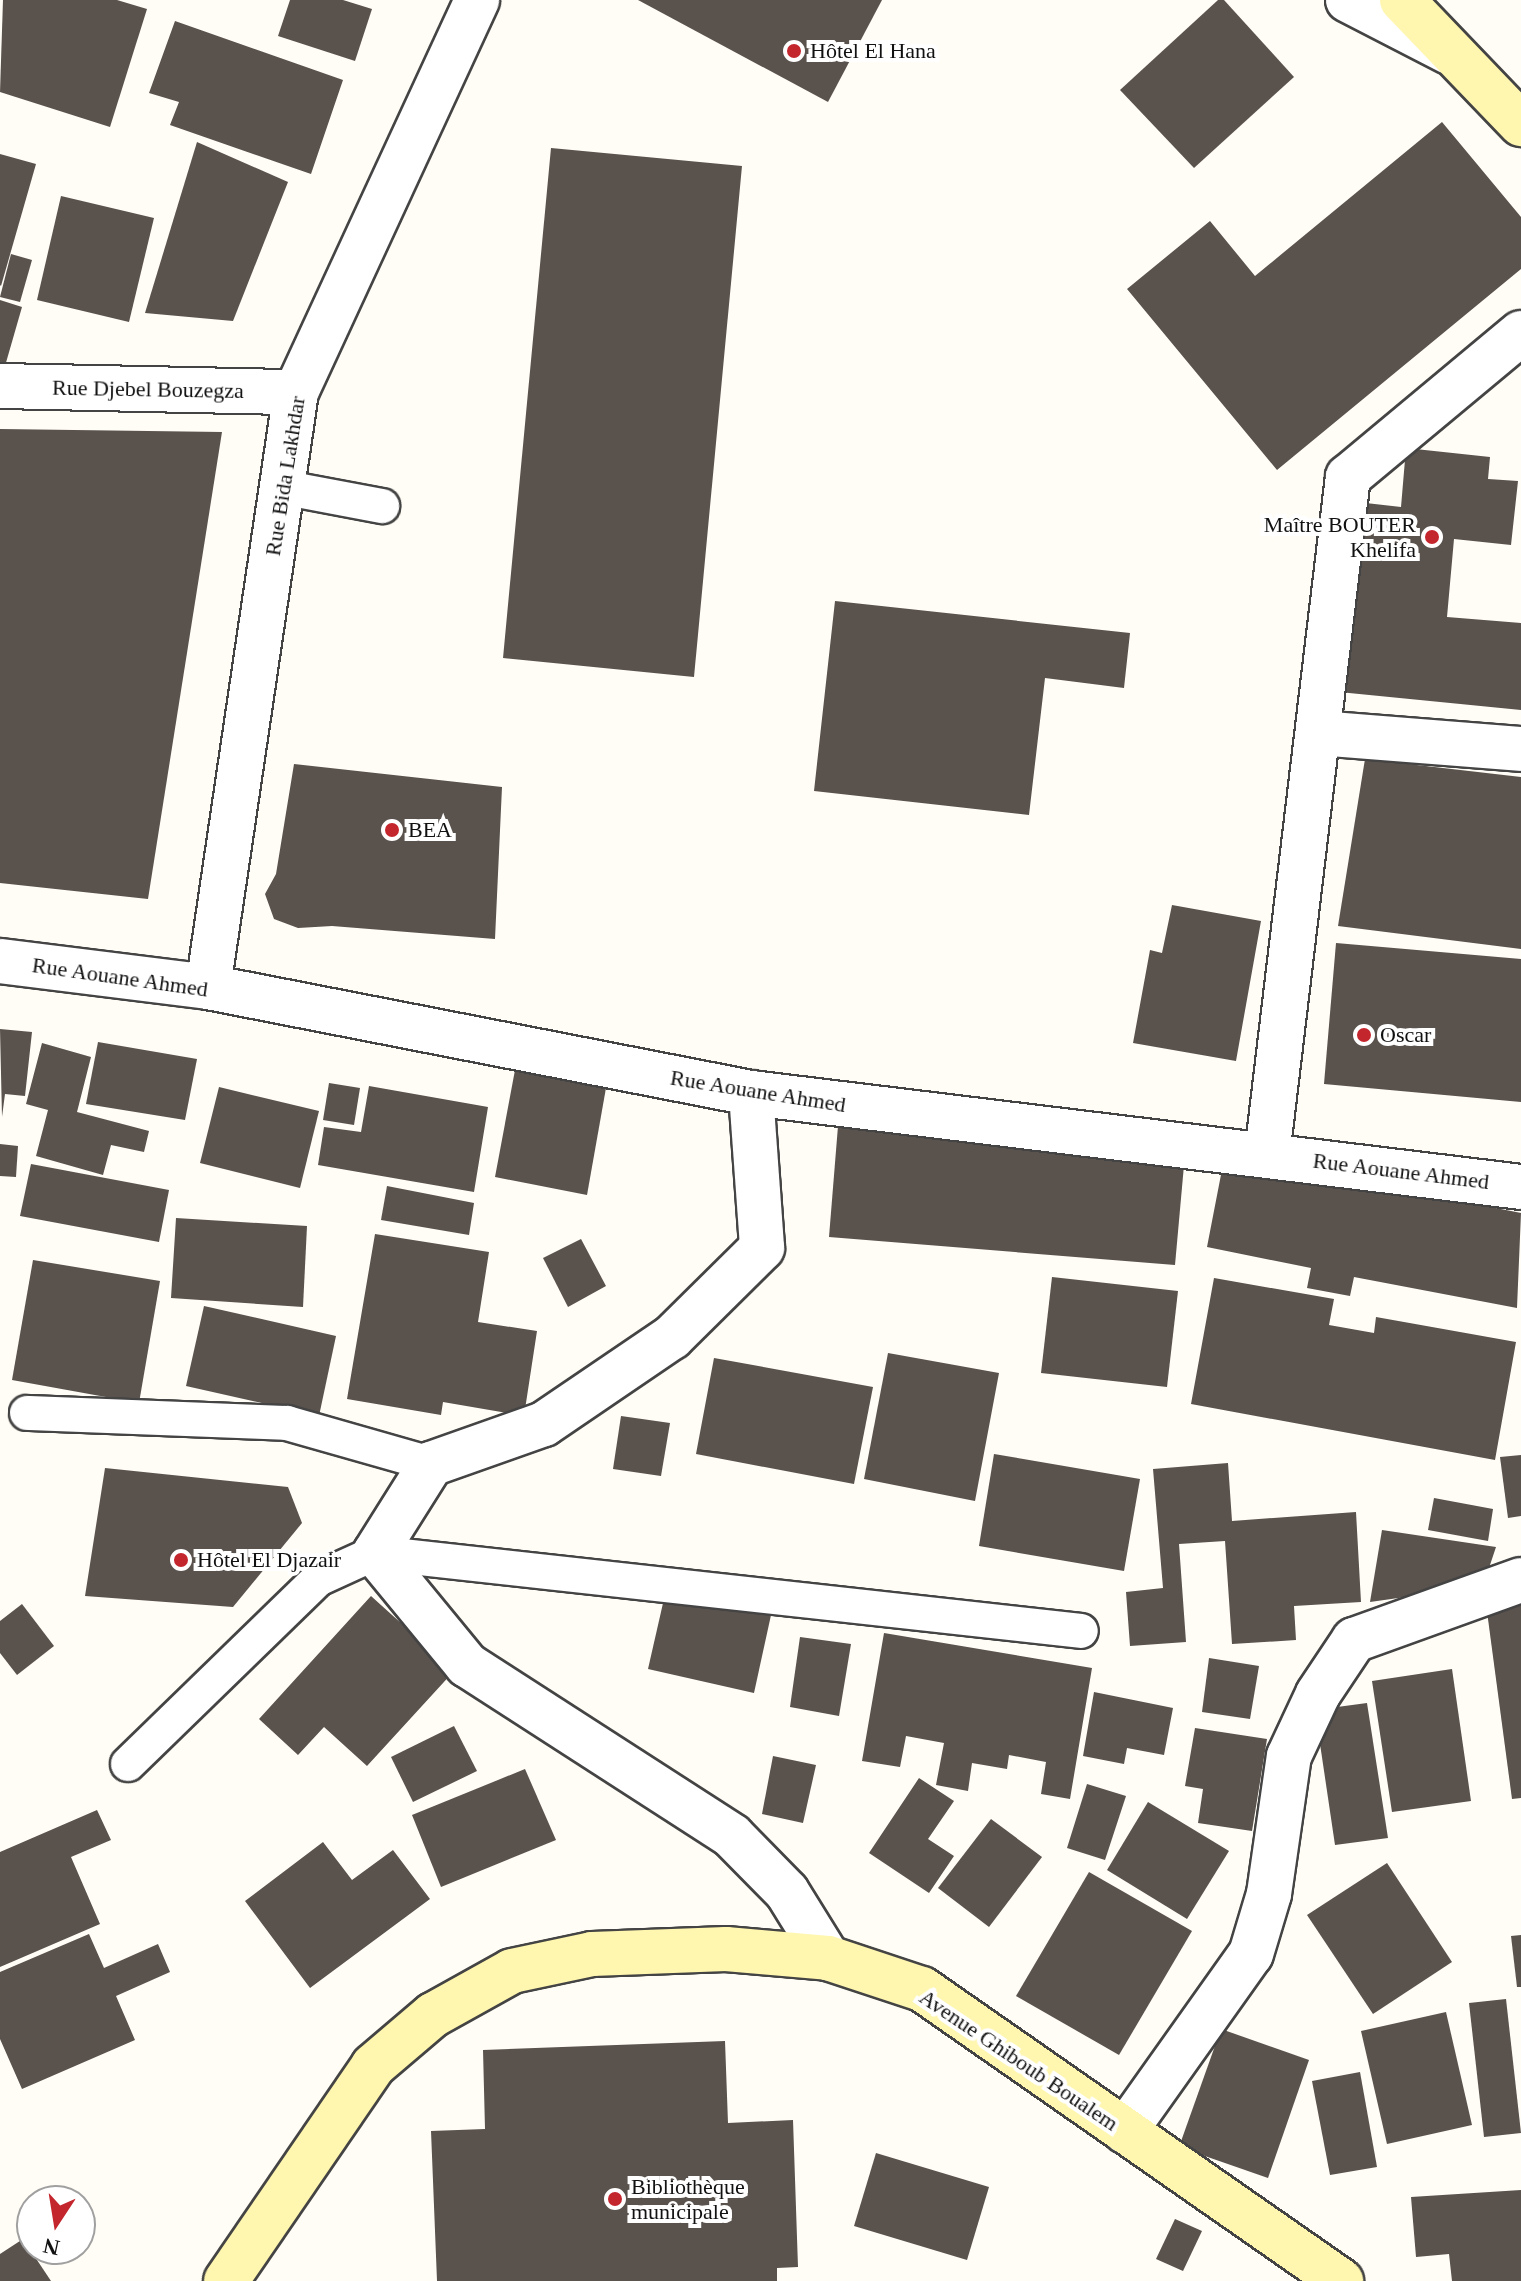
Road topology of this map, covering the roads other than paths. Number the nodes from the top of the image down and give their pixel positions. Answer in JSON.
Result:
{"nodes":[{"id":1,"x":477,"y":0,"type":"edge"},
{"id":2,"x":1348,"y":0,"type":"edge"},
{"id":3,"x":1402,"y":0,"type":"edge"},
{"id":4,"x":1460,"y":58,"type":"junction"},
{"id":5,"x":1521,"y":124,"type":"edge"},
{"id":6,"x":1521,"y":333,"type":"edge"},
{"id":7,"x":0,"y":386,"type":"edge"},
{"id":8,"x":296,"y":392,"type":"junction"},
{"id":9,"x":281,"y":487,"type":"junction"},
{"id":10,"x":382,"y":506,"type":"dead end"},
{"id":11,"x":1318,"y":733,"type":"junction"},
{"id":12,"x":1521,"y":749,"type":"edge"},
{"id":13,"x":0,"y":961,"type":"edge"},
{"id":14,"x":208,"y":987,"type":"junction"},
{"id":15,"x":751,"y":1093,"type":"junction"},
{"id":16,"x":1267,"y":1155,"type":"junction"},
{"id":17,"x":1521,"y":1187,"type":"edge"},
{"id":18,"x":27,"y":1413,"type":"dead end"},
{"id":19,"x":431,"y":1464,"type":"junction"},
{"id":20,"x":375,"y":1553,"type":"junction"},
{"id":21,"x":1521,"y":1580,"type":"edge"},
{"id":22,"x":1081,"y":1631,"type":"dead end"},
{"id":23,"x":128,"y":1764,"type":"dead end"},
{"id":24,"x":828,"y":1958,"type":"junction"},
{"id":25,"x":1125,"y":2131,"type":"junction"},
{"id":26,"x":226,"y":2281,"type":"edge"},
{"id":27,"x":1341,"y":2281,"type":"edge"}],
"edges":[{"from":1,"to":8,"type":"street","name":"Rue Bida Lakhdar"},
{"from":2,"to":4,"type":"street"},
{"from":3,"to":4,"type":"main road"},
{"from":4,"to":5,"type":"main road"},
{"from":6,"to":11,"type":"street"},
{"from":7,"to":8,"type":"street","name":"Rue Djebel Bouzegza"},
{"from":8,"to":9,"type":"street","name":"Rue Bida Lakhdar"},
{"from":9,"to":10,"type":"lane"},
{"from":9,"to":14,"type":"street","name":"Rue Bida Lakhdar"},
{"from":11,"to":12,"type":"street"},
{"from":11,"to":16,"type":"street"},
{"from":13,"to":14,"type":"street","name":"Rue Aouane Ahmed"},
{"from":14,"to":15,"type":"street","name":"Rue Aouane Ahmed"},
{"from":15,"to":16,"type":"street","name":"Rue Aouane Ahmed"},
{"from":15,"to":19,"type":"street"},
{"from":16,"to":17,"type":"street","name":"Rue Aouane Ahmed"},
{"from":18,"to":19,"type":"lane"},
{"from":19,"to":20,"type":"street"},
{"from":20,"to":22,"type":"lane"},
{"from":20,"to":23,"type":"lane"},
{"from":20,"to":24,"type":"street"},
{"from":21,"to":25,"type":"street"},
{"from":24,"to":25,"type":"main road","name":"Avenue Ghiboub Boualem"},
{"from":24,"to":26,"type":"main road","name":"Avenue Ghiboub Boualem"},
{"from":25,"to":27,"type":"main road","name":"Avenue Ghiboub Boualem"}]}
